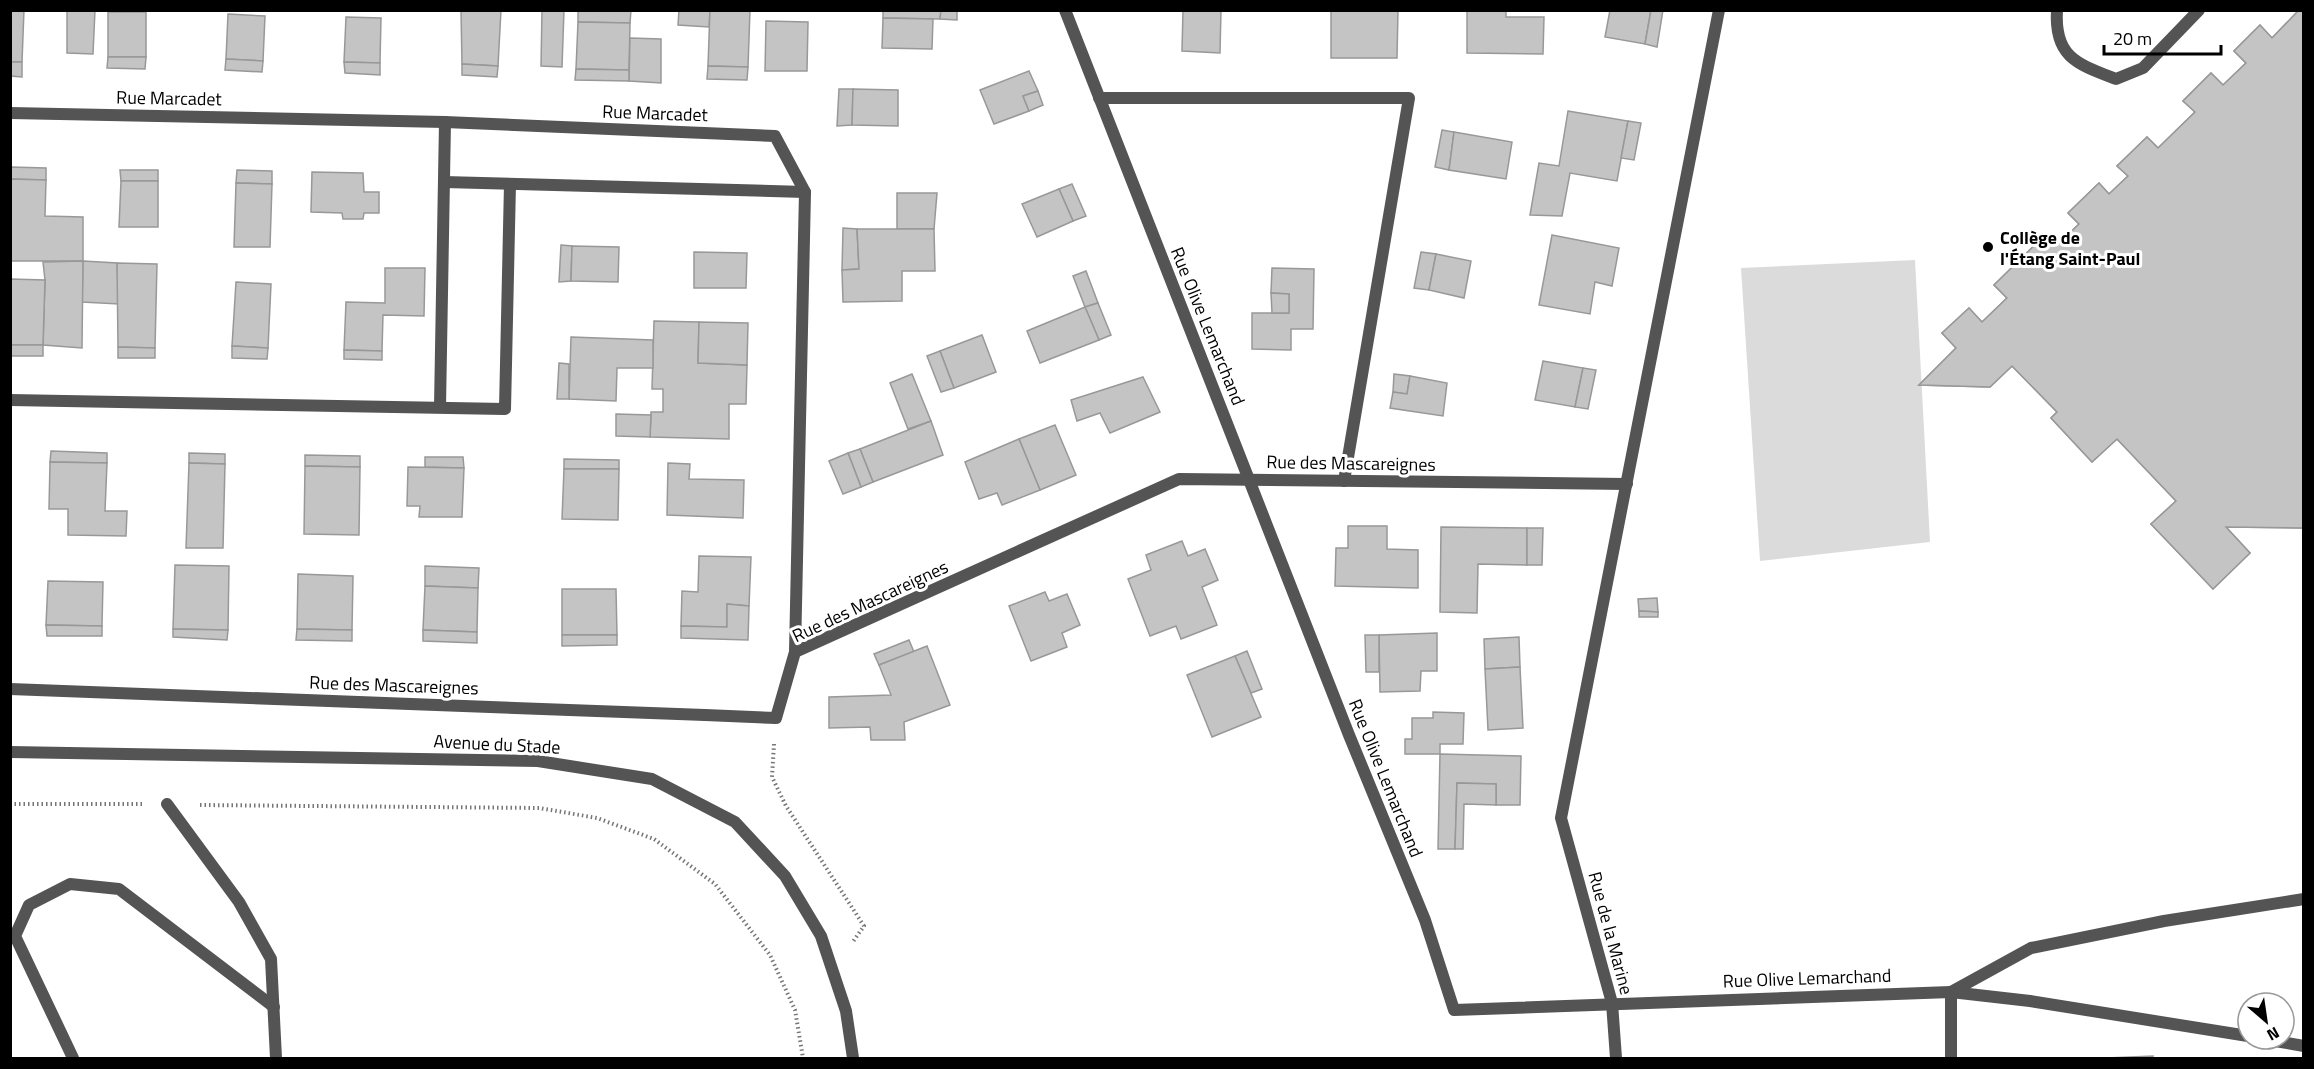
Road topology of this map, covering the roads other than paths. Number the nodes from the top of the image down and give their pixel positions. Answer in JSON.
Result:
{"nodes":[{"id":1,"x":1065,"y":10,"type":"edge"},
{"id":2,"x":1719,"y":10,"type":"edge"},
{"id":3,"x":2057,"y":10,"type":"edge"},
{"id":4,"x":2199,"y":10,"type":"edge"},
{"id":5,"x":1099,"y":98,"type":"junction"},
{"id":6,"x":10,"y":113,"type":"edge"},
{"id":7,"x":445,"y":122,"type":"junction"},
{"id":8,"x":444,"y":182,"type":"junction"},
{"id":9,"x":510,"y":184,"type":"junction"},
{"id":10,"x":805,"y":192,"type":"junction"},
{"id":11,"x":10,"y":400,"type":"edge"},
{"id":12,"x":440,"y":407,"type":"junction"},
{"id":13,"x":1250,"y":480,"type":"junction"},
{"id":14,"x":1344,"y":481,"type":"junction"},
{"id":15,"x":1627,"y":484,"type":"junction"},
{"id":16,"x":795,"y":652,"type":"junction"},
{"id":17,"x":10,"y":689,"type":"edge"},
{"id":18,"x":10,"y":752,"type":"edge"},
{"id":19,"x":167,"y":804,"type":"road end"},
{"id":20,"x":2304,"y":899,"type":"edge"},
{"id":21,"x":1951,"y":992,"type":"junction"},
{"id":22,"x":1612,"y":1003,"type":"junction"},
{"id":23,"x":274,"y":1007,"type":"junction"},
{"id":24,"x":2236,"y":1034,"type":"edge"},
{"id":25,"x":73,"y":1059,"type":"edge"},
{"id":26,"x":276,"y":1059,"type":"edge"},
{"id":27,"x":853,"y":1059,"type":"edge"},
{"id":28,"x":1616,"y":1059,"type":"edge"},
{"id":29,"x":1951,"y":1059,"type":"edge"}],
"edges":[{"from":1,"to":5,"type":"street","name":"Rue Olive Lemarchand"},
{"from":2,"to":15,"type":"street"},
{"from":3,"to":4,"type":"street"},
{"from":5,"to":13,"type":"street","name":"Rue Olive Lemarchand"},
{"from":5,"to":14,"type":"street"},
{"from":6,"to":7,"type":"street","name":"Rue Marcadet"},
{"from":7,"to":8,"type":"street"},
{"from":7,"to":10,"type":"street","name":"Rue Marcadet"},
{"from":8,"to":9,"type":"street"},
{"from":8,"to":12,"type":"street"},
{"from":9,"to":10,"type":"street"},
{"from":9,"to":12,"type":"street"},
{"from":10,"to":16,"type":"street","name":"Rue Marcadet"},
{"from":11,"to":12,"type":"street"},
{"from":13,"to":14,"type":"street","name":"Rue des Mascareignes"},
{"from":13,"to":16,"type":"street","name":"Rue des Mascareignes"},
{"from":13,"to":22,"type":"street","name":"Rue Olive Lemarchand"},
{"from":14,"to":15,"type":"street","name":"Rue des Mascareignes"},
{"from":15,"to":22,"type":"street","name":"Rue de la Marine"},
{"from":16,"to":17,"type":"street","name":"Rue des Mascareignes"},
{"from":18,"to":27,"type":"street","name":"Avenue du Stade"},
{"from":19,"to":23,"type":"street"},
{"from":20,"to":21,"type":"street"},
{"from":21,"to":22,"type":"street","name":"Rue Olive Lemarchand"},
{"from":21,"to":24,"type":"street","name":"Rue Olive Lemarchand"},
{"from":21,"to":29,"type":"street"},
{"from":22,"to":28,"type":"street","name":"Rue de la Marine"},
{"from":23,"to":25,"type":"street"},
{"from":23,"to":26,"type":"street"}]}
